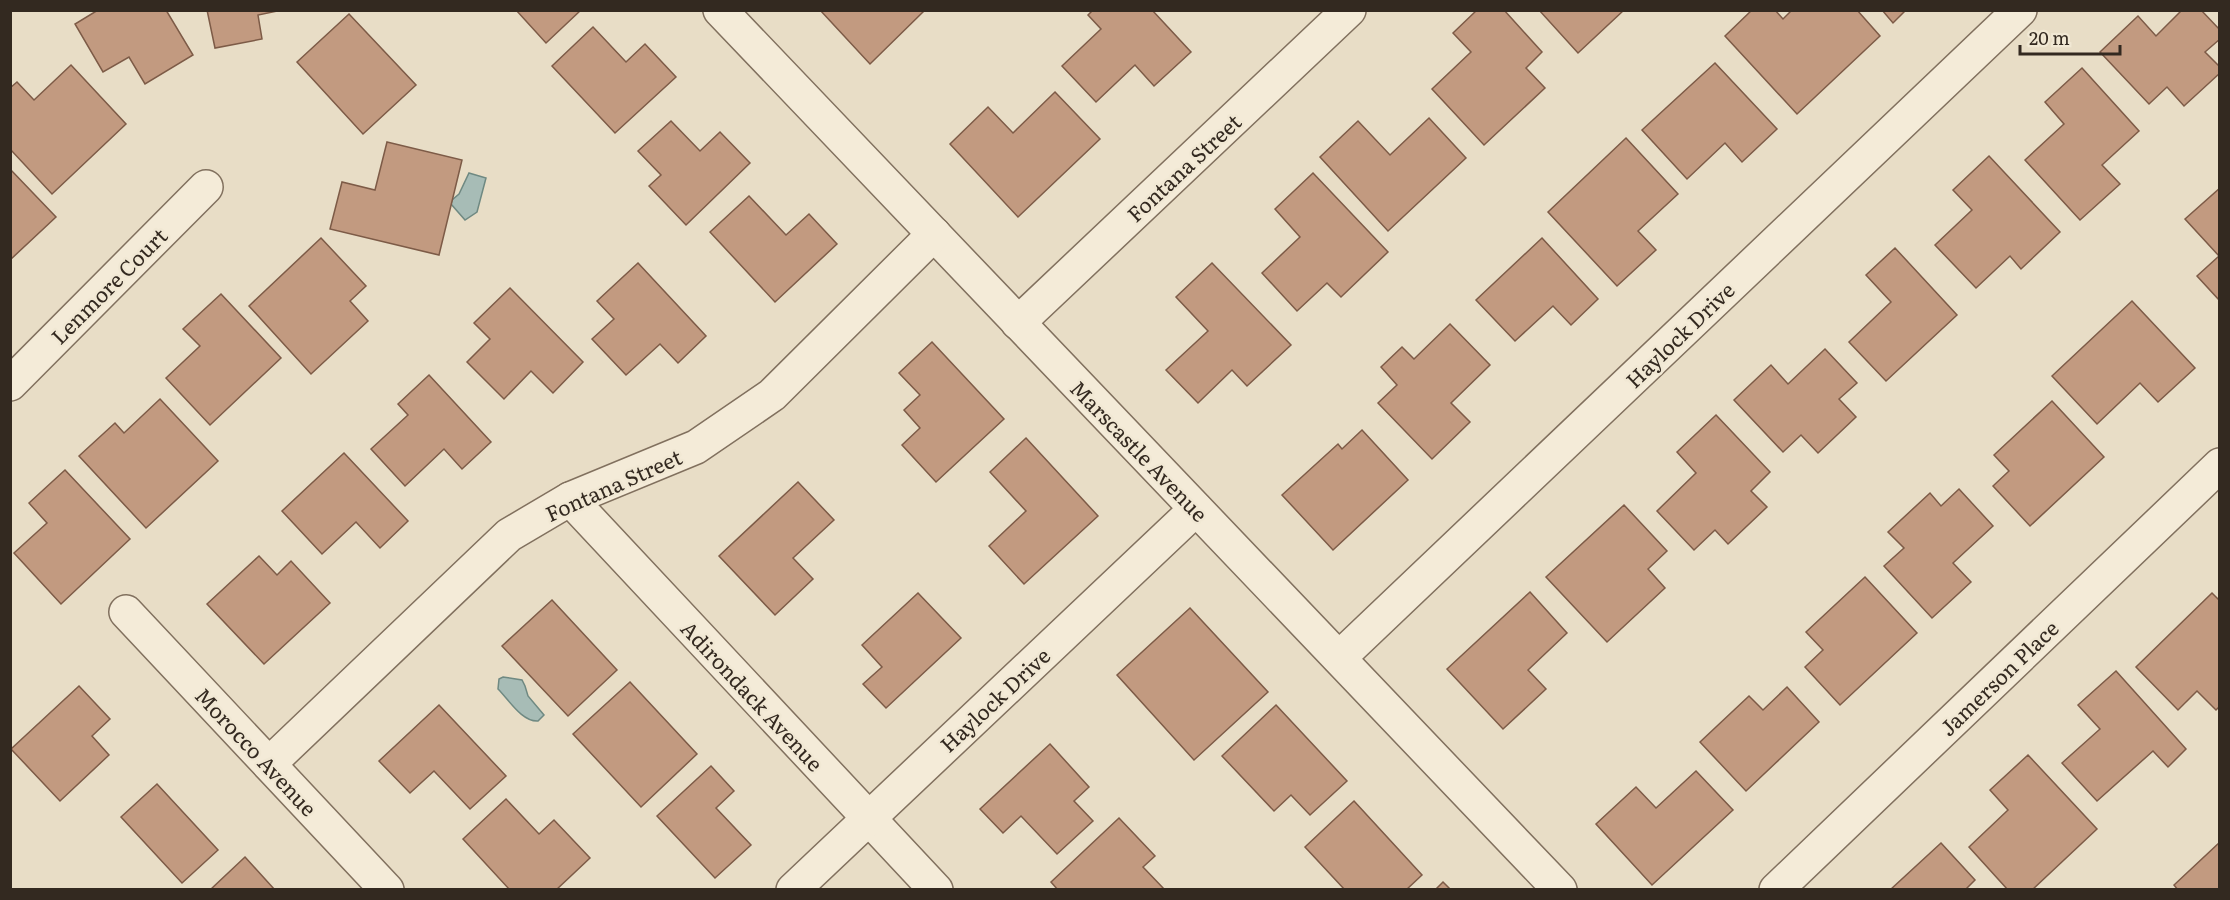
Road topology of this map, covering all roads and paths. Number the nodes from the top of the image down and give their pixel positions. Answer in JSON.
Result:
{"nodes":[{"id":1,"x":720,"y":10,"type":"edge"},
{"id":2,"x":1348,"y":10,"type":"edge"},
{"id":3,"x":2020,"y":10,"type":"edge"},
{"id":4,"x":206,"y":187,"type":"dead end"},
{"id":5,"x":934,"y":234,"type":"junction"},
{"id":6,"x":1018,"y":323,"type":"junction"},
{"id":7,"x":10,"y":384,"type":"edge"},
{"id":8,"x":2220,"y":465,"type":"edge"},
{"id":9,"x":570,"y":499,"type":"junction"},
{"id":10,"x":1196,"y":509,"type":"junction"},
{"id":11,"x":126,"y":612,"type":"dead end"},
{"id":12,"x":1339,"y":658,"type":"junction"},
{"id":13,"x":269,"y":764,"type":"junction"},
{"id":14,"x":868,"y":818,"type":"junction"},
{"id":15,"x":387,"y":890,"type":"edge"},
{"id":16,"x":793,"y":890,"type":"edge"},
{"id":17,"x":936,"y":890,"type":"edge"},
{"id":18,"x":1560,"y":890,"type":"edge"},
{"id":19,"x":1776,"y":890,"type":"edge"}],
"edges":[{"from":1,"to":5,"type":"street","name":"Marscastle Avenue"},
{"from":2,"to":6,"type":"street","name":"Fontana Street"},
{"from":3,"to":12,"type":"street","name":"Haylock Drive"},
{"from":4,"to":7,"type":"street","name":"Lenmore Court"},
{"from":5,"to":6,"type":"street","name":"Marscastle Avenue"},
{"from":5,"to":9,"type":"street","name":"Fontana Street"},
{"from":6,"to":10,"type":"street","name":"Marscastle Avenue"},
{"from":8,"to":19,"type":"street","name":"Jamerson Place"},
{"from":9,"to":13,"type":"street","name":"Fontana Street"},
{"from":9,"to":14,"type":"street","name":"Adirondack Avenue"},
{"from":10,"to":12,"type":"street","name":"Marscastle Avenue"},
{"from":10,"to":14,"type":"street","name":"Haylock Drive"},
{"from":11,"to":13,"type":"street","name":"Morocco Avenue"},
{"from":12,"to":18,"type":"street","name":"Marscastle Avenue"},
{"from":13,"to":15,"type":"street","name":"Morocco Avenue"},
{"from":14,"to":16,"type":"street","name":"Haylock Drive"},
{"from":14,"to":17,"type":"street","name":"Adirondack Avenue"}]}
